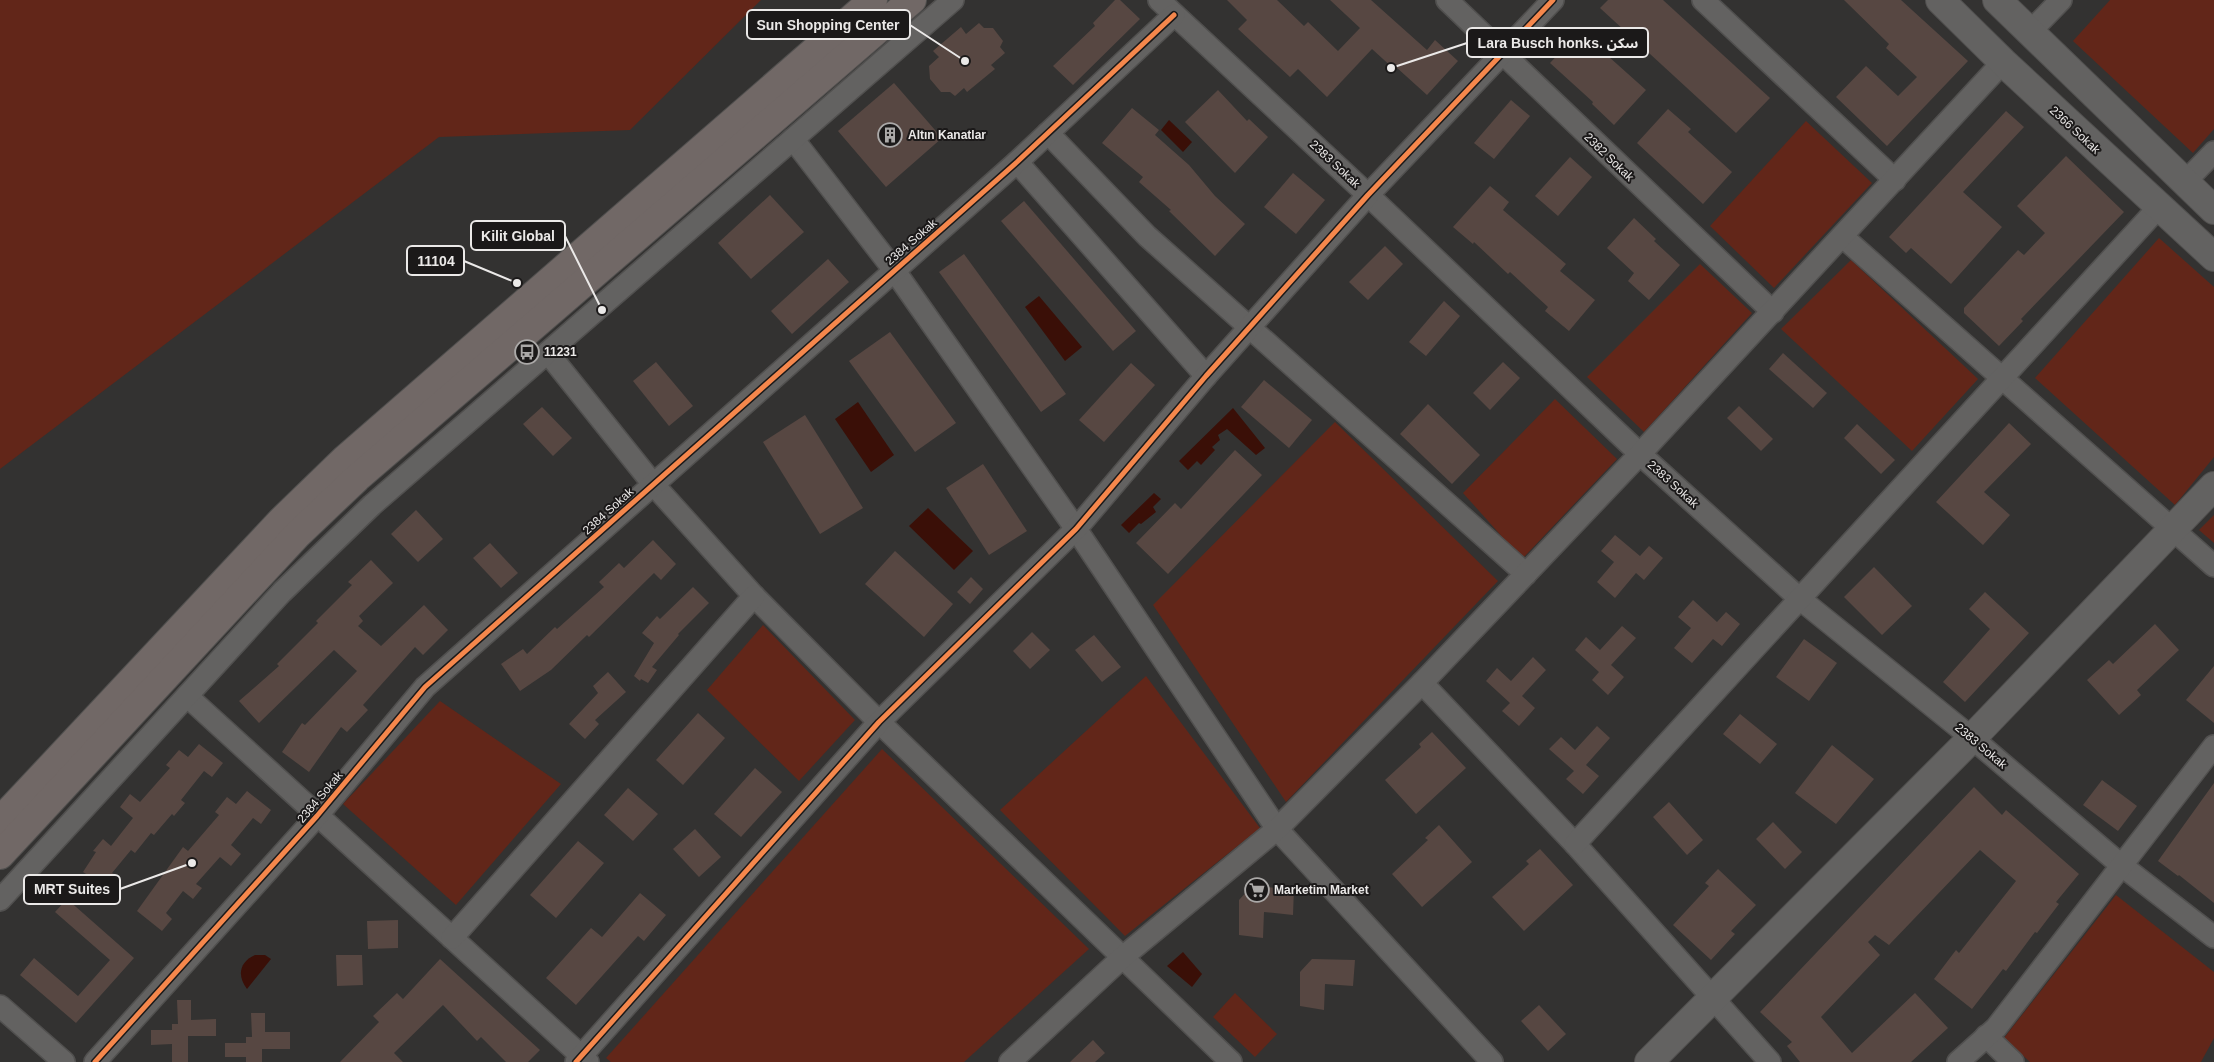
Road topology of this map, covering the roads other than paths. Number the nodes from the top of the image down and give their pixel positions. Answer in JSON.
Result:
{"nodes":[{"id":1,"x":873,"y":0,"type":"edge"},
{"id":2,"x":912,"y":0,"type":"edge"},
{"id":3,"x":953,"y":0,"type":"edge"},
{"id":4,"x":1159,"y":0,"type":"edge"},
{"id":5,"x":1447,"y":0,"type":"edge"},
{"id":6,"x":1553,"y":0,"type":"edge"},
{"id":7,"x":1703,"y":0,"type":"edge"},
{"id":8,"x":1940,"y":0,"type":"edge"},
{"id":9,"x":1997,"y":0,"type":"edge"},
{"id":10,"x":2061,"y":0,"type":"edge"},
{"id":11,"x":1174,"y":15,"type":"junction"},
{"id":12,"x":2030,"y":32,"type":"junction"},
{"id":13,"x":1502,"y":54,"type":"junction"},
{"id":14,"x":2002,"y":62,"type":"junction"},
{"id":15,"x":1048,"y":133,"type":"junction"},
{"id":16,"x":793,"y":139,"type":"junction"},
{"id":17,"x":2214,"y":152,"type":"edge"},
{"id":18,"x":1017,"y":162,"type":"junction"},
{"id":19,"x":1895,"y":180,"type":"junction"},
{"id":20,"x":2185,"y":182,"type":"junction"},
{"id":21,"x":1368,"y":195,"type":"junction"},
{"id":22,"x":2158,"y":208,"type":"junction"},
{"id":23,"x":2214,"y":210,"type":"edge"},
{"id":24,"x":1843,"y":236,"type":"junction"},
{"id":25,"x":2214,"y":257,"type":"edge"},
{"id":26,"x":894,"y":270,"type":"junction"},
{"id":27,"x":1773,"y":312,"type":"junction"},
{"id":28,"x":1249,"y":328,"type":"junction"},
{"id":29,"x":548,"y":354,"type":"junction"},
{"id":30,"x":1206,"y":376,"type":"junction"},
{"id":31,"x":2003,"y":378,"type":"junction"},
{"id":32,"x":1640,"y":454,"type":"junction"},
{"id":33,"x":653,"y":484,"type":"junction"},
{"id":34,"x":2214,"y":486,"type":"edge"},
{"id":35,"x":1076,"y":529,"type":"junction"},
{"id":36,"x":2173,"y":529,"type":"junction"},
{"id":37,"x":2214,"y":566,"type":"edge"},
{"id":38,"x":1526,"y":574,"type":"junction"},
{"id":39,"x":754,"y":596,"type":"junction"},
{"id":40,"x":1800,"y":599,"type":"junction"},
{"id":41,"x":1422,"y":683,"type":"junction"},
{"id":42,"x":187,"y":696,"type":"junction"},
{"id":43,"x":879,"y":722,"type":"junction"},
{"id":44,"x":1972,"y":738,"type":"junction"},
{"id":45,"x":2214,"y":746,"type":"edge"},
{"id":46,"x":317,"y":816,"type":"junction"},
{"id":47,"x":0,"y":821,"type":"edge"},
{"id":48,"x":1277,"y":829,"type":"junction"},
{"id":49,"x":1575,"y":844,"type":"junction"},
{"id":50,"x":0,"y":855,"type":"edge"},
{"id":51,"x":2121,"y":865,"type":"junction"},
{"id":52,"x":0,"y":900,"type":"edge"},
{"id":53,"x":2214,"y":937,"type":"edge"},
{"id":54,"x":452,"y":938,"type":"junction"},
{"id":55,"x":1124,"y":956,"type":"junction"},
{"id":56,"x":1714,"y":998,"type":"junction"},
{"id":57,"x":0,"y":1006,"type":"edge"},
{"id":58,"x":1986,"y":1036,"type":"junction"},
{"id":59,"x":582,"y":1060,"type":"edge"},
{"id":60,"x":64,"y":1062,"type":"edge"},
{"id":61,"x":96,"y":1062,"type":"edge"},
{"id":62,"x":1010,"y":1062,"type":"edge"},
{"id":63,"x":1231,"y":1062,"type":"edge"},
{"id":64,"x":1492,"y":1062,"type":"edge"},
{"id":65,"x":1649,"y":1062,"type":"edge"},
{"id":66,"x":1770,"y":1062,"type":"edge"},
{"id":67,"x":1958,"y":1062,"type":"edge"},
{"id":68,"x":2012,"y":1062,"type":"edge"}],
"edges":[{"from":1,"to":47,"type":"main road"},
{"from":2,"to":50,"type":"main road"},
{"from":3,"to":16,"type":"street"},
{"from":4,"to":11,"type":"street","name":"2383 Sokak"},
{"from":5,"to":13,"type":"street","name":"2382 Sokak"},
{"from":6,"to":13,"type":"street"},
{"from":7,"to":19,"type":"street"},
{"from":8,"to":14,"type":"street","name":"2366 Sokak"},
{"from":9,"to":12,"type":"street"},
{"from":10,"to":12,"type":"street"},
{"from":11,"to":15,"type":"street","name":"2384 Sokak"},
{"from":11,"to":21,"type":"street","name":"2383 Sokak"},
{"from":12,"to":20,"type":"street"},
{"from":13,"to":21,"type":"street"},
{"from":13,"to":27,"type":"street","name":"2382 Sokak"},
{"from":14,"to":19,"type":"street"},
{"from":14,"to":22,"type":"street","name":"2366 Sokak"},
{"from":15,"to":18,"type":"street","name":"2384 Sokak"},
{"from":15,"to":28,"type":"street"},
{"from":16,"to":26,"type":"street","name":"2384 Sokak"},
{"from":16,"to":29,"type":"street"},
{"from":17,"to":20,"type":"street"},
{"from":18,"to":26,"type":"street","name":"2384 Sokak"},
{"from":18,"to":30,"type":"street"},
{"from":19,"to":24,"type":"street"},
{"from":20,"to":23,"type":"street"},
{"from":21,"to":28,"type":"street"},
{"from":21,"to":32,"type":"street","name":"2383 Sokak"},
{"from":22,"to":25,"type":"street","name":"2366 Sokak"},
{"from":22,"to":31,"type":"street"},
{"from":24,"to":27,"type":"street"},
{"from":24,"to":31,"type":"street"},
{"from":26,"to":33,"type":"street","name":"2384 Sokak"},
{"from":26,"to":35,"type":"street"},
{"from":27,"to":32,"type":"street"},
{"from":28,"to":30,"type":"street"},
{"from":28,"to":38,"type":"street"},
{"from":29,"to":33,"type":"street"},
{"from":29,"to":42,"type":"street"},
{"from":30,"to":35,"type":"street"},
{"from":31,"to":36,"type":"street"},
{"from":31,"to":40,"type":"street"},
{"from":32,"to":38,"type":"street"},
{"from":32,"to":40,"type":"street","name":"2383 Sokak"},
{"from":33,"to":39,"type":"street"},
{"from":33,"to":46,"type":"street","name":"2384 Sokak"},
{"from":34,"to":36,"type":"street"},
{"from":35,"to":43,"type":"street"},
{"from":35,"to":48,"type":"street"},
{"from":36,"to":37,"type":"street"},
{"from":36,"to":44,"type":"street"},
{"from":38,"to":41,"type":"street"},
{"from":39,"to":43,"type":"street"},
{"from":39,"to":54,"type":"street"},
{"from":40,"to":44,"type":"street","name":"2383 Sokak"},
{"from":40,"to":49,"type":"street"},
{"from":41,"to":48,"type":"street"},
{"from":41,"to":49,"type":"street"},
{"from":42,"to":46,"type":"street"},
{"from":42,"to":52,"type":"street"},
{"from":43,"to":55,"type":"street"},
{"from":43,"to":59,"type":"street"},
{"from":44,"to":51,"type":"street","name":"2383 Sokak"},
{"from":44,"to":56,"type":"street"},
{"from":45,"to":51,"type":"street"},
{"from":46,"to":54,"type":"street"},
{"from":46,"to":61,"type":"street","name":"2384 Sokak"},
{"from":48,"to":55,"type":"street"},
{"from":48,"to":64,"type":"street"},
{"from":49,"to":56,"type":"street"},
{"from":51,"to":53,"type":"street","name":"2383 Sokak"},
{"from":51,"to":58,"type":"street"},
{"from":54,"to":59,"type":"street"},
{"from":55,"to":62,"type":"street"},
{"from":55,"to":63,"type":"street"},
{"from":56,"to":65,"type":"street"},
{"from":56,"to":66,"type":"street"},
{"from":57,"to":60,"type":"street"},
{"from":58,"to":67,"type":"street"},
{"from":58,"to":68,"type":"street"}]}
